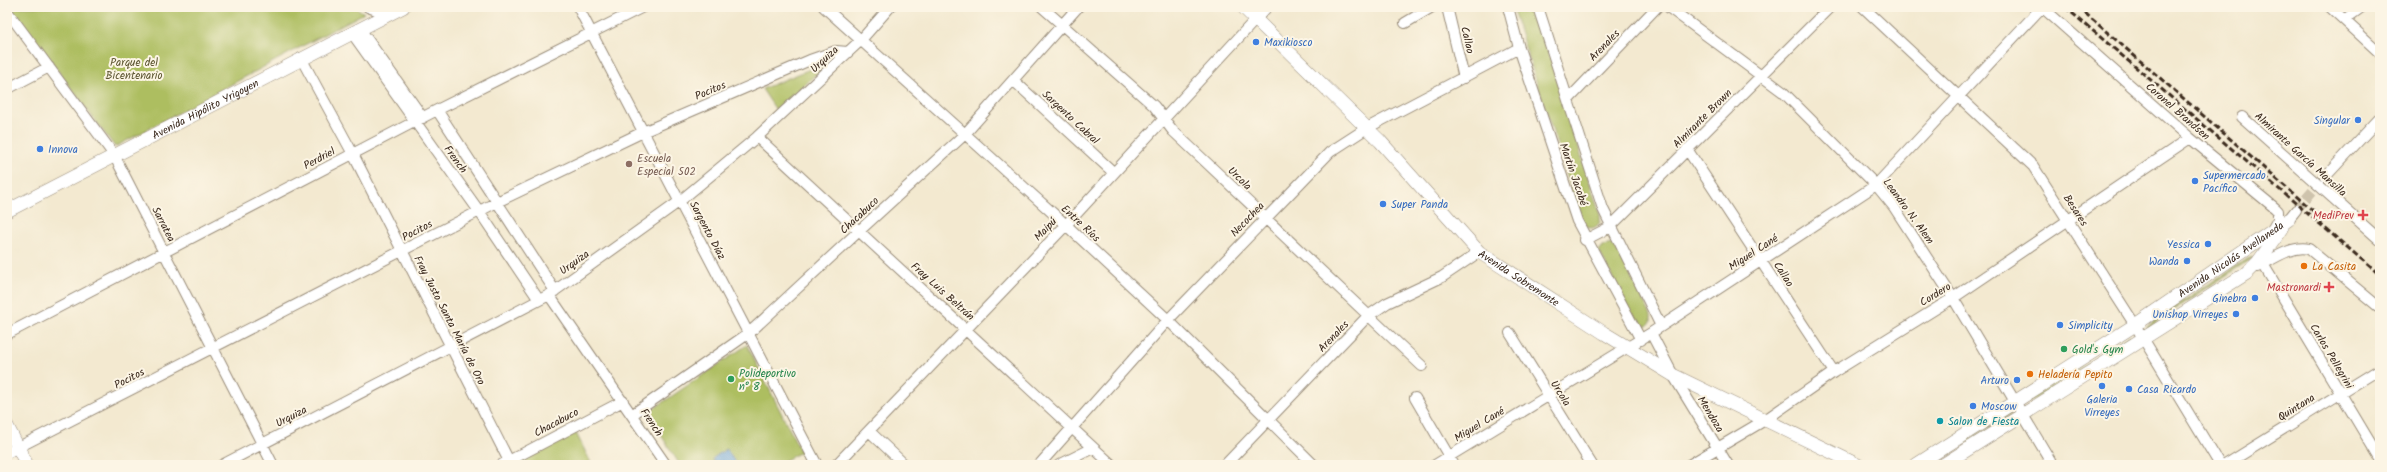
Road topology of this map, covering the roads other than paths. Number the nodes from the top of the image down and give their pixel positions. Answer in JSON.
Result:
{"nodes":[{"id":1,"x":368,"y":7,"type":"edge"},
{"id":2,"x":402,"y":7,"type":"edge"},
{"id":3,"x":578,"y":7,"type":"edge"},
{"id":4,"x":643,"y":7,"type":"edge"},
{"id":5,"x":824,"y":7,"type":"edge"},
{"id":6,"x":890,"y":7,"type":"edge"},
{"id":7,"x":1042,"y":7,"type":"edge"},
{"id":8,"x":1078,"y":7,"type":"edge"},
{"id":9,"x":1243,"y":7,"type":"edge"},
{"id":10,"x":1267,"y":7,"type":"edge"},
{"id":11,"x":1432,"y":7,"type":"edge"},
{"id":12,"x":1447,"y":7,"type":"edge"},
{"id":13,"x":1508,"y":7,"type":"edge"},
{"id":14,"x":1538,"y":7,"type":"edge"},
{"id":15,"x":1657,"y":7,"type":"edge"},
{"id":16,"x":1668,"y":7,"type":"edge"},
{"id":17,"x":1830,"y":7,"type":"edge"},
{"id":18,"x":1863,"y":7,"type":"edge"},
{"id":19,"x":2042,"y":7,"type":"edge"},
{"id":20,"x":2330,"y":7,"type":"edge"},
{"id":21,"x":2362,"y":7,"type":"edge"},
{"id":22,"x":7,"y":11,"type":"edge"},
{"id":23,"x":388,"y":14,"type":"junction"},
{"id":24,"x":1256,"y":20,"type":"junction"},
{"id":25,"x":2344,"y":20,"type":"junction"},
{"id":26,"x":1404,"y":23,"type":"dead end"},
{"id":27,"x":1062,"y":25,"type":"junction"},
{"id":28,"x":356,"y":31,"type":"junction"},
{"id":29,"x":590,"y":32,"type":"junction"},
{"id":30,"x":862,"y":40,"type":"junction"},
{"id":31,"x":1519,"y":48,"type":"junction"},
{"id":32,"x":848,"y":52,"type":"junction"},
{"id":33,"x":2380,"y":53,"type":"edge"},
{"id":34,"x":301,"y":58,"type":"junction"},
{"id":35,"x":49,"y":67,"type":"junction"},
{"id":36,"x":1763,"y":75,"type":"junction"},
{"id":37,"x":1464,"y":78,"type":"junction"},
{"id":38,"x":1013,"y":80,"type":"junction"},
{"id":39,"x":7,"y":89,"type":"edge"},
{"id":40,"x":1958,"y":97,"type":"junction"},
{"id":41,"x":1568,"y":100,"type":"junction"},
{"id":42,"x":437,"y":110,"type":"junction"},
{"id":43,"x":2242,"y":117,"type":"dead end"},
{"id":44,"x":2380,"y":118,"type":"edge"},
{"id":45,"x":419,"y":120,"type":"junction"},
{"id":46,"x":1164,"y":120,"type":"junction"},
{"id":47,"x":1367,"y":128,"type":"junction"},
{"id":48,"x":643,"y":132,"type":"junction"},
{"id":49,"x":964,"y":134,"type":"junction"},
{"id":50,"x":757,"y":137,"type":"junction"},
{"id":51,"x":2190,"y":138,"type":"junction"},
{"id":52,"x":1687,"y":150,"type":"junction"},
{"id":53,"x":353,"y":154,"type":"junction"},
{"id":54,"x":114,"y":155,"type":"junction"},
{"id":55,"x":1113,"y":172,"type":"junction"},
{"id":56,"x":2325,"y":177,"type":"tunnel mouth"},
{"id":57,"x":1876,"y":185,"type":"junction"},
{"id":58,"x":680,"y":201,"type":"junction"},
{"id":59,"x":497,"y":202,"type":"junction"},
{"id":60,"x":7,"y":211,"type":"edge"},
{"id":61,"x":479,"y":211,"type":"junction"},
{"id":62,"x":1265,"y":218,"type":"junction"},
{"id":63,"x":2069,"y":221,"type":"junction"},
{"id":64,"x":1066,"y":225,"type":"junction"},
{"id":65,"x":1610,"y":227,"type":"junction"},
{"id":66,"x":860,"y":231,"type":"junction"},
{"id":67,"x":2266,"y":236,"type":"junction"},
{"id":68,"x":1585,"y":240,"type":"junction"},
{"id":69,"x":2380,"y":240,"type":"edge"},
{"id":70,"x":401,"y":252,"type":"junction"},
{"id":71,"x":1479,"y":252,"type":"junction"},
{"id":72,"x":164,"y":253,"type":"junction"},
{"id":73,"x":1761,"y":261,"type":"junction"},
{"id":74,"x":2263,"y":264,"type":"junction"},
{"id":75,"x":2247,"y":273,"type":"junction"},
{"id":76,"x":552,"y":293,"type":"junction"},
{"id":77,"x":1953,"y":298,"type":"junction"},
{"id":78,"x":539,"y":300,"type":"junction"},
{"id":79,"x":2380,"y":308,"type":"edge"},
{"id":80,"x":1368,"y":316,"type":"junction"},
{"id":81,"x":1168,"y":320,"type":"junction"},
{"id":82,"x":2135,"y":325,"type":"junction"},
{"id":83,"x":1661,"y":326,"type":"junction"},
{"id":84,"x":965,"y":328,"type":"junction"},
{"id":85,"x":749,"y":333,"type":"junction"},
{"id":86,"x":1510,"y":333,"type":"dead end"},
{"id":87,"x":1652,"y":333,"type":"junction"},
{"id":88,"x":7,"y":334,"type":"edge"},
{"id":89,"x":2143,"y":338,"type":"junction"},
{"id":90,"x":1641,"y":340,"type":"junction"},
{"id":91,"x":451,"y":347,"type":"junction"},
{"id":92,"x":1627,"y":348,"type":"junction"},
{"id":93,"x":213,"y":349,"type":"junction"},
{"id":94,"x":1422,"y":366,"type":"dead end"},
{"id":95,"x":2380,"y":369,"type":"edge"},
{"id":96,"x":1834,"y":372,"type":"junction"},
{"id":97,"x":1673,"y":375,"type":"junction"},
{"id":98,"x":2340,"y":394,"type":"junction"},
{"id":99,"x":1549,"y":396,"type":"junction"},
{"id":100,"x":1415,"y":398,"type":"dead end"},
{"id":101,"x":623,"y":401,"type":"junction"},
{"id":102,"x":2015,"y":401,"type":"junction"},
{"id":103,"x":633,"y":414,"type":"junction"},
{"id":104,"x":2023,"y":414,"type":"junction"},
{"id":105,"x":1270,"y":419,"type":"junction"},
{"id":106,"x":1765,"y":420,"type":"junction"},
{"id":107,"x":7,"y":426,"type":"edge"},
{"id":108,"x":1072,"y":427,"type":"junction"},
{"id":109,"x":869,"y":431,"type":"junction"},
{"id":110,"x":263,"y":445,"type":"junction"},
{"id":111,"x":1093,"y":448,"type":"junction"},
{"id":112,"x":1717,"y":448,"type":"junction"},
{"id":113,"x":12,"y":450,"type":"edge"},
{"id":114,"x":2380,"y":459,"type":"edge"},
{"id":115,"x":1452,"y":461,"type":"edge"},
{"id":116,"x":507,"y":464,"type":"edge"},
{"id":117,"x":27,"y":465,"type":"edge"},
{"id":118,"x":222,"y":465,"type":"edge"},
{"id":119,"x":273,"y":465,"type":"edge"},
{"id":120,"x":666,"y":465,"type":"edge"},
{"id":121,"x":817,"y":465,"type":"edge"},
{"id":122,"x":836,"y":465,"type":"edge"},
{"id":123,"x":905,"y":465,"type":"edge"},
{"id":124,"x":1039,"y":465,"type":"edge"},
{"id":125,"x":1059,"y":465,"type":"edge"},
{"id":126,"x":1112,"y":465,"type":"edge"},
{"id":127,"x":1225,"y":465,"type":"edge"},
{"id":128,"x":1314,"y":465,"type":"edge"},
{"id":129,"x":1435,"y":465,"type":"edge"},
{"id":130,"x":1592,"y":465,"type":"edge"},
{"id":131,"x":1689,"y":465,"type":"edge"},
{"id":132,"x":1728,"y":465,"type":"edge"},
{"id":133,"x":1858,"y":465,"type":"edge"},
{"id":134,"x":1916,"y":465,"type":"edge"},
{"id":135,"x":1943,"y":465,"type":"edge"},
{"id":136,"x":2053,"y":465,"type":"edge"},
{"id":137,"x":2220,"y":465,"type":"edge"},
{"id":138,"x":2225,"y":465,"type":"edge"}],
"edges":[{"from":1,"to":23,"type":"street"},
{"from":2,"to":23,"type":"main road","name":"Avenida Hipólito Yrigoyen"},
{"from":3,"to":29,"type":"street","name":"Sargento Díaz"},
{"from":4,"to":29,"type":"street","name":"Perdriel"},
{"from":5,"to":30,"type":"street","name":"Entre Ríos"},
{"from":6,"to":30,"type":"street","name":"Urquiza"},
{"from":7,"to":27,"type":"street","name":"Urcola"},
{"from":8,"to":27,"type":"street","name":"Chacabuco"},
{"from":9,"to":24,"type":"main road","name":"Avenida Sobremonte"},
{"from":10,"to":24,"type":"street","name":"Maipú"},
{"from":11,"to":26,"type":"street"},
{"from":12,"to":37,"type":"street","name":"Callao"},
{"from":13,"to":31,"type":"street","name":"Martín Jacobé"},
{"from":14,"to":41,"type":"street","name":"Martín Jacobé"},
{"from":15,"to":41,"type":"street","name":"Arenales"},
{"from":16,"to":36,"type":"street","name":"Leandro N. Alem"},
{"from":17,"to":36,"type":"street","name":"Almirante Brown"},
{"from":18,"to":40,"type":"street","name":"Besares"},
{"from":19,"to":40,"type":"street","name":"Miguel Cané"},
{"from":19,"to":51,"type":"street","name":"Coronel Brandsen"},
{"from":20,"to":25,"type":"street"},
{"from":21,"to":25,"type":"street"},
{"from":22,"to":35,"type":"street","name":"Sarratea"},
{"from":23,"to":28,"type":"main road","name":"Avenida Hipólito Yrigoyen"},
{"from":24,"to":46,"type":"street","name":"Maipú"},
{"from":24,"to":47,"type":"main road","name":"Avenida Sobremonte"},
{"from":25,"to":33,"type":"street"},
{"from":27,"to":38,"type":"street","name":"Chacabuco"},
{"from":27,"to":46,"type":"street","name":"Urcola"},
{"from":28,"to":34,"type":"main road","name":"Avenida Hipólito Yrigoyen"},
{"from":28,"to":45,"type":"street","name":"French"},
{"from":29,"to":42,"type":"street","name":"Perdriel"},
{"from":29,"to":48,"type":"street","name":"Sargento Díaz"},
{"from":30,"to":32,"type":"street","name":"Urquiza"},
{"from":30,"to":49,"type":"street","name":"Entre Ríos"},
{"from":31,"to":37,"type":"street","name":"Necochea"},
{"from":31,"to":68,"type":"street","name":"Martín Jacobé"},
{"from":32,"to":48,"type":"street","name":"Pocitos"},
{"from":32,"to":50,"type":"street","name":"Urquiza"},
{"from":34,"to":53,"type":"street","name":"Fray Justo Santa María de Oro"},
{"from":34,"to":54,"type":"main road","name":"Avenida Hipólito Yrigoyen"},
{"from":35,"to":39,"type":"street"},
{"from":35,"to":54,"type":"street","name":"Sarratea"},
{"from":36,"to":52,"type":"street","name":"Almirante Brown"},
{"from":36,"to":57,"type":"street","name":"Leandro N. Alem"},
{"from":37,"to":47,"type":"street","name":"Necochea"},
{"from":38,"to":49,"type":"street","name":"Chacabuco"},
{"from":38,"to":55,"type":"street","name":"Sargento Cabral"},
{"from":40,"to":57,"type":"street","name":"Miguel Cané"},
{"from":40,"to":63,"type":"street","name":"Besares"},
{"from":41,"to":65,"type":"street","name":"Martín Jacobé"},
{"from":42,"to":45,"type":"street","name":"Perdriel"},
{"from":42,"to":59,"type":"street","name":"French"},
{"from":43,"to":69,"type":"street","name":"Almirante García Mansilla"},
{"from":44,"to":56,"type":"street"},
{"from":45,"to":53,"type":"street","name":"Perdriel"},
{"from":45,"to":61,"type":"street","name":"French"},
{"from":46,"to":55,"type":"street","name":"Maipú"},
{"from":46,"to":62,"type":"street","name":"Urcola"},
{"from":47,"to":62,"type":"street","name":"Necochea"},
{"from":47,"to":71,"type":"main road","name":"Avenida Sobremonte"},
{"from":48,"to":58,"type":"street","name":"Sargento Díaz"},
{"from":48,"to":59,"type":"street","name":"Pocitos"},
{"from":49,"to":64,"type":"street","name":"Entre Ríos"},
{"from":49,"to":66,"type":"street","name":"Chacabuco"},
{"from":50,"to":58,"type":"street","name":"Urquiza"},
{"from":50,"to":66,"type":"street","name":"Fray Luis Beltrán"},
{"from":51,"to":63,"type":"street","name":"Cordero"},
{"from":51,"to":67,"type":"street","name":"Coronel Brandsen"},
{"from":52,"to":65,"type":"street","name":"Almirante Brown"},
{"from":52,"to":73,"type":"street","name":"Callao"},
{"from":53,"to":70,"type":"street","name":"Fray Justo Santa María de Oro"},
{"from":53,"to":72,"type":"street","name":"Perdriel"},
{"from":54,"to":60,"type":"main road","name":"Avenida Hipólito Yrigoyen"},
{"from":54,"to":72,"type":"street","name":"Sarratea"},
{"from":55,"to":64,"type":"street","name":"Maipú"},
{"from":57,"to":73,"type":"street","name":"Miguel Cané"},
{"from":57,"to":77,"type":"street","name":"Leandro N. Alem"},
{"from":58,"to":76,"type":"street","name":"Urquiza"},
{"from":58,"to":85,"type":"street","name":"Sargento Díaz"},
{"from":59,"to":61,"type":"street","name":"Pocitos"},
{"from":59,"to":76,"type":"street","name":"French"},
{"from":61,"to":70,"type":"street","name":"Pocitos"},
{"from":61,"to":78,"type":"street","name":"French"},
{"from":62,"to":80,"type":"street","name":"Urcola"},
{"from":62,"to":81,"type":"street","name":"Necochea"},
{"from":63,"to":77,"type":"street","name":"Cordero"},
{"from":63,"to":82,"type":"street","name":"Besares"},
{"from":64,"to":81,"type":"street","name":"Entre Ríos"},
{"from":64,"to":84,"type":"street","name":"Maipú"},
{"from":65,"to":68,"type":"street","name":"Almirante Brown"},
{"from":65,"to":83,"type":"street","name":"Martín Jacobé"},
{"from":66,"to":84,"type":"street","name":"Fray Luis Beltrán"},
{"from":66,"to":85,"type":"street","name":"Chacabuco"},
{"from":67,"to":75,"type":"main road","name":"Avenida Nicolás Avellaneda"},
{"from":67,"to":82,"type":"main road","name":"Avenida Nicolás Avellaneda"},
{"from":68,"to":90,"type":"street","name":"Martín Jacobé"},
{"from":70,"to":91,"type":"street","name":"Fray Justo Santa María de Oro"},
{"from":70,"to":93,"type":"street","name":"Pocitos"},
{"from":71,"to":80,"type":"street","name":"Arenales"},
{"from":71,"to":92,"type":"main road","name":"Avenida Sobremonte"},
{"from":72,"to":88,"type":"street","name":"Perdriel"},
{"from":72,"to":93,"type":"street","name":"Sarratea"},
{"from":73,"to":83,"type":"street","name":"Miguel Cané"},
{"from":73,"to":96,"type":"street","name":"Callao"},
{"from":74,"to":75,"type":"street"},
{"from":74,"to":79,"type":"street"},
{"from":74,"to":98,"type":"street","name":"Carlos Pellegrini"},
{"from":75,"to":89,"type":"main road","name":"Avenida Nicolás Avellaneda"},
{"from":76,"to":78,"type":"street","name":"Urquiza"},
{"from":76,"to":101,"type":"street","name":"French"},
{"from":77,"to":96,"type":"street","name":"Cordero"},
{"from":77,"to":102,"type":"street","name":"Leandro N. Alem"},
{"from":78,"to":91,"type":"street","name":"Urquiza"},
{"from":80,"to":94,"type":"street","name":"Urcola"},
{"from":80,"to":105,"type":"street","name":"Arenales"},
{"from":81,"to":105,"type":"street","name":"Entre Ríos"},
{"from":81,"to":108,"type":"street","name":"Necochea"},
{"from":82,"to":89,"type":"street","name":"Besares"},
{"from":82,"to":102,"type":"main road","name":"Avenida Nicolás Avellaneda"},
{"from":83,"to":87,"type":"street","name":"Miguel Cané"},
{"from":84,"to":108,"type":"street","name":"Fray Luis Beltrán"},
{"from":84,"to":109,"type":"street","name":"Maipú"},
{"from":85,"to":103,"type":"street","name":"Chacabuco"},
{"from":85,"to":121,"type":"street","name":"Sargento Díaz"},
{"from":86,"to":99,"type":"street","name":"Urcola"},
{"from":87,"to":90,"type":"street","name":"Miguel Cané"},
{"from":87,"to":97,"type":"street","name":"Mendoza"},
{"from":89,"to":104,"type":"main road","name":"Avenida Nicolás Avellaneda"},
{"from":89,"to":137,"type":"street","name":"Besares"},
{"from":90,"to":92,"type":"street","name":"Miguel Cané"},
{"from":91,"to":110,"type":"street","name":"Urquiza"},
{"from":91,"to":116,"type":"street","name":"Fray Justo Santa María de Oro"},
{"from":92,"to":97,"type":"main road","name":"Avenida Sobremonte"},
{"from":92,"to":99,"type":"street","name":"Miguel Cané"},
{"from":93,"to":110,"type":"street","name":"Sarratea"},
{"from":93,"to":113,"type":"street","name":"Pocitos"},
{"from":95,"to":98,"type":"street","name":"Quintana"},
{"from":96,"to":106,"type":"street","name":"Cordero"},
{"from":97,"to":106,"type":"main road","name":"Avenida Sobremonte"},
{"from":97,"to":112,"type":"street","name":"Mendoza"},
{"from":98,"to":114,"type":"street","name":"Carlos Pellegrini"},
{"from":98,"to":138,"type":"street","name":"Quintana"},
{"from":99,"to":115,"type":"street","name":"Miguel Cané"},
{"from":99,"to":130,"type":"street","name":"Urcola"},
{"from":100,"to":115,"type":"street"},
{"from":101,"to":103,"type":"street","name":"French"},
{"from":101,"to":116,"type":"street","name":"Chacabuco"},
{"from":102,"to":104,"type":"street","name":"Leandro N. Alem"},
{"from":102,"to":134,"type":"main road","name":"Avenida Nicolás Avellaneda"},
{"from":103,"to":120,"type":"street","name":"French"},
{"from":104,"to":135,"type":"main road","name":"Avenida Nicolás Avellaneda"},
{"from":104,"to":136,"type":"street","name":"Leandro N. Alem"},
{"from":105,"to":127,"type":"street","name":"Arenales"},
{"from":105,"to":128,"type":"street","name":"Entre Ríos"},
{"from":106,"to":112,"type":"street","name":"Cordero"},
{"from":106,"to":133,"type":"main road","name":"Avenida Sobremonte"},
{"from":107,"to":113,"type":"main road"},
{"from":108,"to":111,"type":"street","name":"Fray Luis Beltrán"},
{"from":108,"to":124,"type":"street","name":"Necochea"},
{"from":109,"to":122,"type":"street","name":"Maipú"},
{"from":109,"to":123,"type":"street"},
{"from":110,"to":118,"type":"street","name":"Urquiza"},
{"from":110,"to":119,"type":"street","name":"Sarratea"},
{"from":111,"to":125,"type":"street"},
{"from":111,"to":126,"type":"street","name":"Fray Luis Beltrán"},
{"from":112,"to":131,"type":"street","name":"Cordero"},
{"from":112,"to":132,"type":"street","name":"Mendoza"},
{"from":113,"to":117,"type":"main road"},
{"from":115,"to":129,"type":"street","name":"Miguel Cané"}]}
